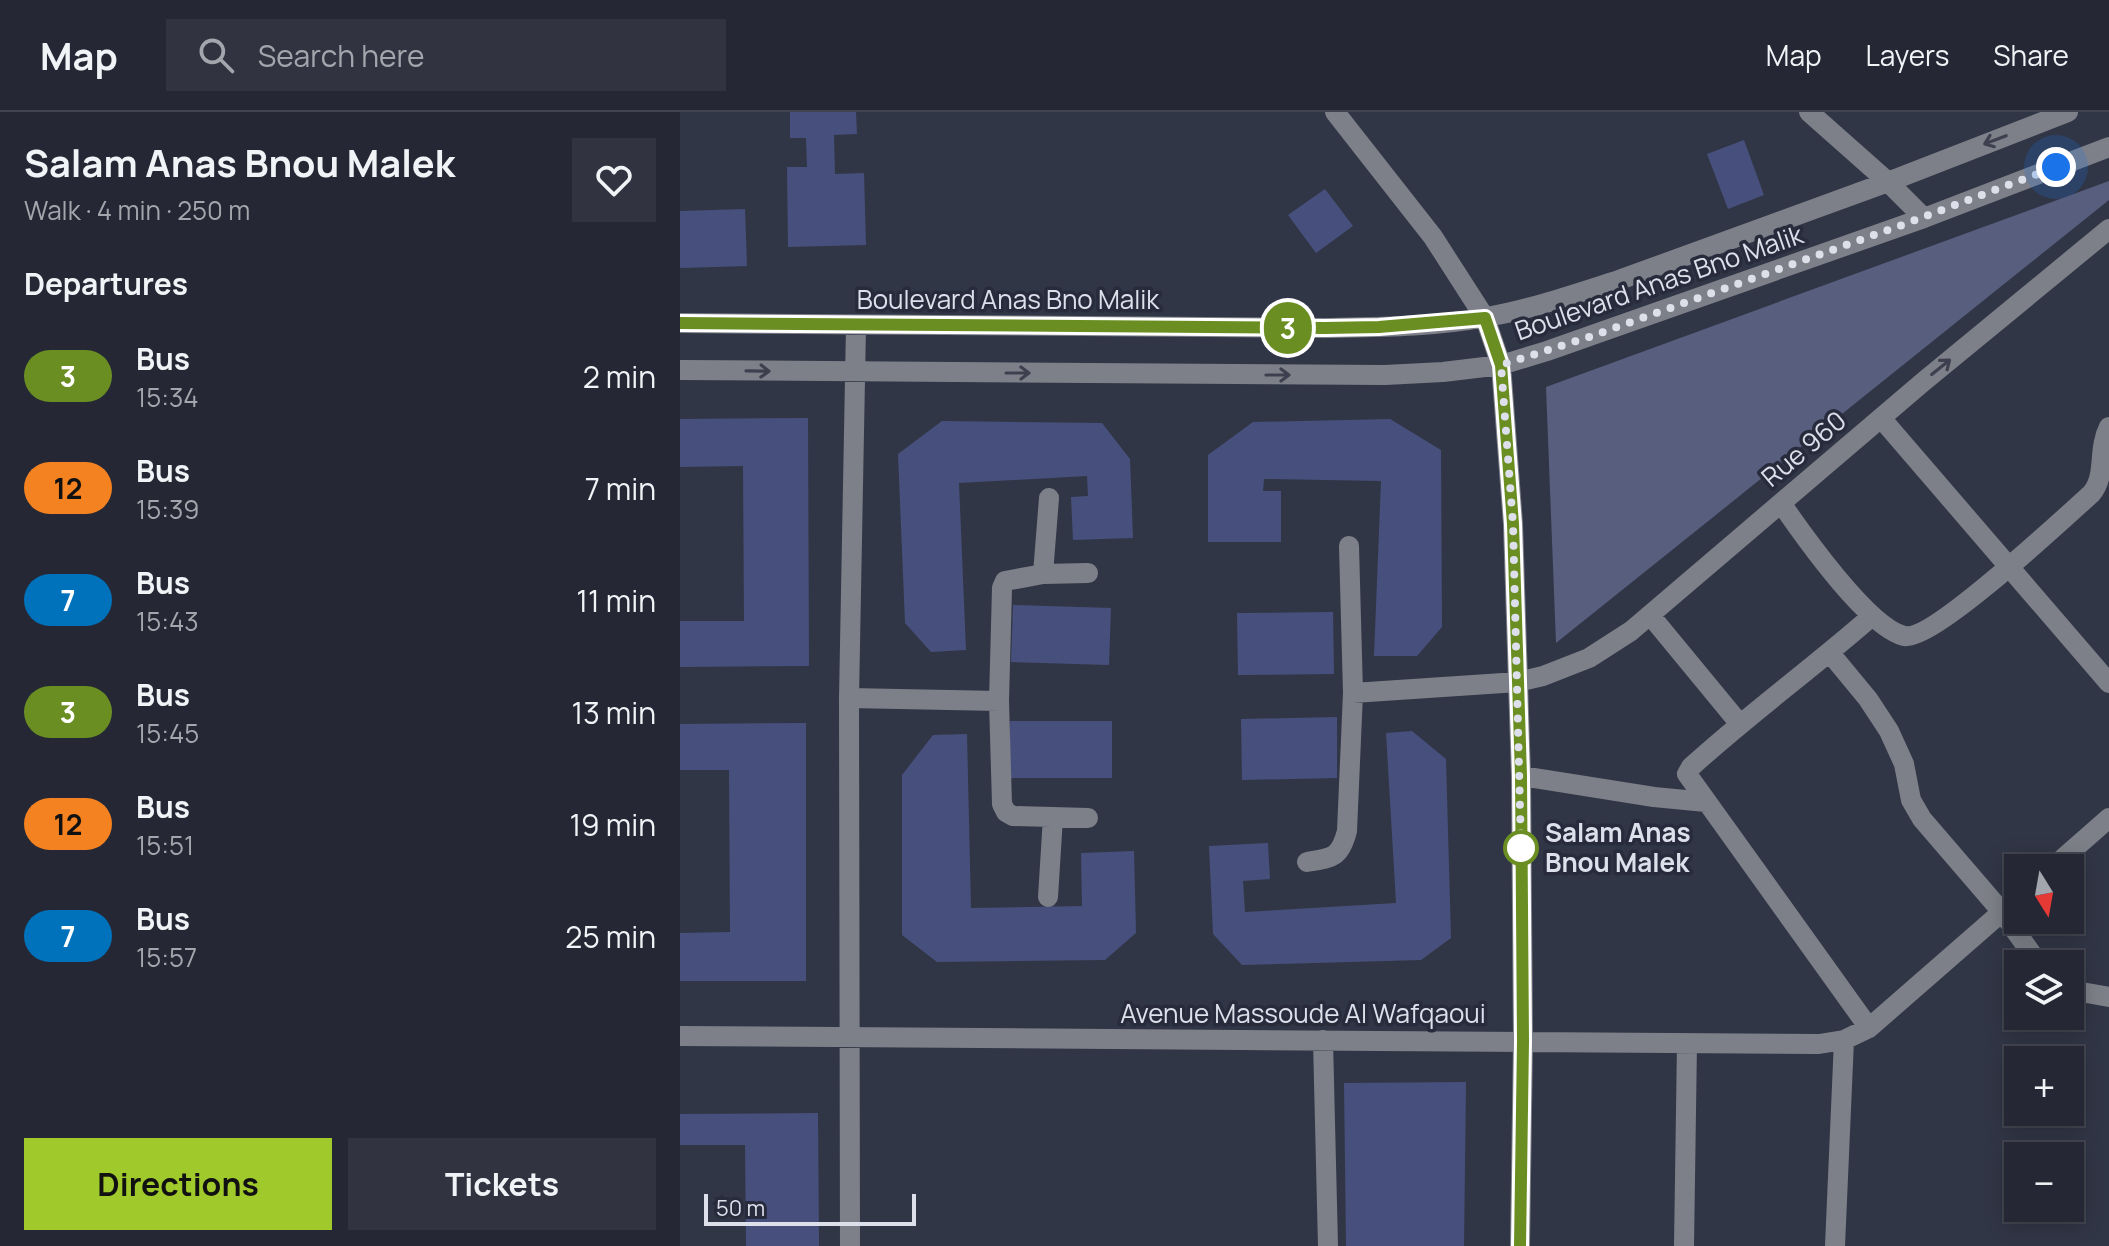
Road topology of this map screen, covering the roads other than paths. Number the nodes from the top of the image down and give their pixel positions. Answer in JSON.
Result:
{"nodes":[{"id":1,"x":1335,"y":112,"type":"edge"},
{"id":2,"x":1809,"y":112,"type":"edge"},
{"id":3,"x":2068,"y":112,"type":"edge"},
{"id":4,"x":2109,"y":147,"type":"edge"},
{"id":5,"x":1888,"y":182,"type":"junction"},
{"id":6,"x":1924,"y":218,"type":"junction"},
{"id":7,"x":2107,"y":234,"type":"edge"},
{"id":8,"x":1485,"y":318,"type":"junction"},
{"id":9,"x":680,"y":323,"type":"edge"},
{"id":10,"x":856,"y":326,"type":"junction"},
{"id":11,"x":1501,"y":365,"type":"junction"},
{"id":12,"x":680,"y":370,"type":"edge"},
{"id":13,"x":853,"y":372,"type":"junction"},
{"id":14,"x":1881,"y":418,"type":"junction"},
{"id":15,"x":2109,"y":427,"type":"edge"},
{"id":16,"x":1049,"y":498,"type":"dead end"},
{"id":17,"x":1781,"y":503,"type":"junction"},
{"id":18,"x":1349,"y":546,"type":"dead end"},
{"id":19,"x":2009,"y":567,"type":"junction"},
{"id":20,"x":1088,"y":573,"type":"dead end"},
{"id":21,"x":1043,"y":574,"type":"junction"},
{"id":22,"x":1650,"y":615,"type":"junction"},
{"id":23,"x":1872,"y":616,"type":"junction"},
{"id":24,"x":1830,"y":653,"type":"junction"},
{"id":25,"x":1518,"y":682,"type":"junction"},
{"id":26,"x":2109,"y":683,"type":"edge"},
{"id":27,"x":1353,"y":693,"type":"junction"},
{"id":28,"x":849,"y":698,"type":"junction"},
{"id":29,"x":999,"y":701,"type":"junction"},
{"id":30,"x":1739,"y":723,"type":"junction"},
{"id":31,"x":1521,"y":776,"type":"junction"},
{"id":32,"x":1706,"y":802,"type":"junction"},
{"id":33,"x":1053,"y":817,"type":"junction"},
{"id":34,"x":1088,"y":818,"type":"dead end"},
{"id":35,"x":2109,"y":818,"type":"edge"},
{"id":36,"x":2068,"y":854,"type":"edge"},
{"id":37,"x":1307,"y":862,"type":"dead end"},
{"id":38,"x":1048,"y":897,"type":"dead end"},
{"id":39,"x":2002,"y":912,"type":"junction"},
{"id":40,"x":2029,"y":950,"type":"edge"},
{"id":41,"x":2084,"y":993,"type":"edge"},
{"id":42,"x":2109,"y":997,"type":"edge"},
{"id":43,"x":1869,"y":1028,"type":"junction"},
{"id":44,"x":680,"y":1036,"type":"edge"},
{"id":45,"x":848,"y":1037,"type":"junction"},
{"id":46,"x":1323,"y":1040,"type":"junction"},
{"id":47,"x":1844,"y":1040,"type":"junction"},
{"id":48,"x":1523,"y":1041,"type":"junction"},
{"id":49,"x":1687,"y":1043,"type":"junction"},
{"id":50,"x":850,"y":1246,"type":"edge"},
{"id":51,"x":1328,"y":1246,"type":"edge"},
{"id":52,"x":1520,"y":1246,"type":"edge"},
{"id":53,"x":1684,"y":1246,"type":"edge"},
{"id":54,"x":1835,"y":1246,"type":"edge"}],
"edges":[{"from":1,"to":8,"type":"street"},
{"from":2,"to":5,"type":"street"},
{"from":3,"to":5,"type":"street","name":"Boulevard Anas Bno Malik","one_way":true},
{"from":4,"to":6,"type":"street","name":"Boulevard Anas Bno Malik"},
{"from":5,"to":6,"type":"street"},
{"from":5,"to":8,"type":"street","name":"Boulevard Anas Bno Malik"},
{"from":6,"to":11,"type":"street","name":"Boulevard Anas Bno Malik"},
{"from":14,"to":7,"type":"street","name":"Rue 960","one_way":true},
{"from":8,"to":10,"type":"street","name":"Boulevard Anas Bno Malik"},
{"from":8,"to":11,"type":"street"},
{"from":9,"to":10,"type":"street","name":"Boulevard Anas Bno Malik"},
{"from":10,"to":13,"type":"street"},
{"from":13,"to":11,"type":"street","name":"Boulevard Anas Bno Malik","one_way":true},
{"from":11,"to":25,"type":"street"},
{"from":12,"to":13,"type":"street","name":"Boulevard Anas Bno Malik","one_way":true},
{"from":13,"to":28,"type":"street"},
{"from":14,"to":17,"type":"street","name":"Rue 960"},
{"from":14,"to":19,"type":"street"},
{"from":15,"to":19,"type":"street"},
{"from":16,"to":21,"type":"street"},
{"from":17,"to":22,"type":"street","name":"Rue 960"},
{"from":17,"to":23,"type":"street"},
{"from":18,"to":27,"type":"street"},
{"from":19,"to":23,"type":"street"},
{"from":19,"to":26,"type":"street"},
{"from":20,"to":21,"type":"street"},
{"from":21,"to":29,"type":"street"},
{"from":22,"to":25,"type":"street","name":"Rue 960"},
{"from":22,"to":30,"type":"street"},
{"from":23,"to":24,"type":"street"},
{"from":24,"to":30,"type":"street"},
{"from":24,"to":39,"type":"street"},
{"from":25,"to":27,"type":"street","name":"Rue 960"},
{"from":25,"to":31,"type":"street"},
{"from":27,"to":37,"type":"street"},
{"from":28,"to":29,"type":"street"},
{"from":28,"to":45,"type":"street"},
{"from":29,"to":33,"type":"street"},
{"from":30,"to":32,"type":"street"},
{"from":31,"to":32,"type":"street"},
{"from":31,"to":48,"type":"street"},
{"from":32,"to":43,"type":"street"},
{"from":33,"to":34,"type":"street"},
{"from":33,"to":38,"type":"street"},
{"from":35,"to":36,"type":"street"},
{"from":39,"to":40,"type":"street"},
{"from":39,"to":43,"type":"street","name":"Avenue Massoude Al Wafqaoui"},
{"from":41,"to":42,"type":"street"},
{"from":43,"to":47,"type":"street","name":"Avenue Massoude Al Wafqaoui"},
{"from":44,"to":45,"type":"street","name":"Avenue Massoude Al Wafqaoui"},
{"from":45,"to":46,"type":"street","name":"Avenue Massoude Al Wafqaoui"},
{"from":45,"to":50,"type":"street"},
{"from":46,"to":48,"type":"street","name":"Avenue Massoude Al Wafqaoui"},
{"from":46,"to":51,"type":"street"},
{"from":47,"to":49,"type":"street","name":"Avenue Massoude Al Wafqaoui"},
{"from":47,"to":54,"type":"street"},
{"from":48,"to":49,"type":"street","name":"Avenue Massoude Al Wafqaoui"},
{"from":48,"to":52,"type":"street"},
{"from":49,"to":53,"type":"street"}]}
